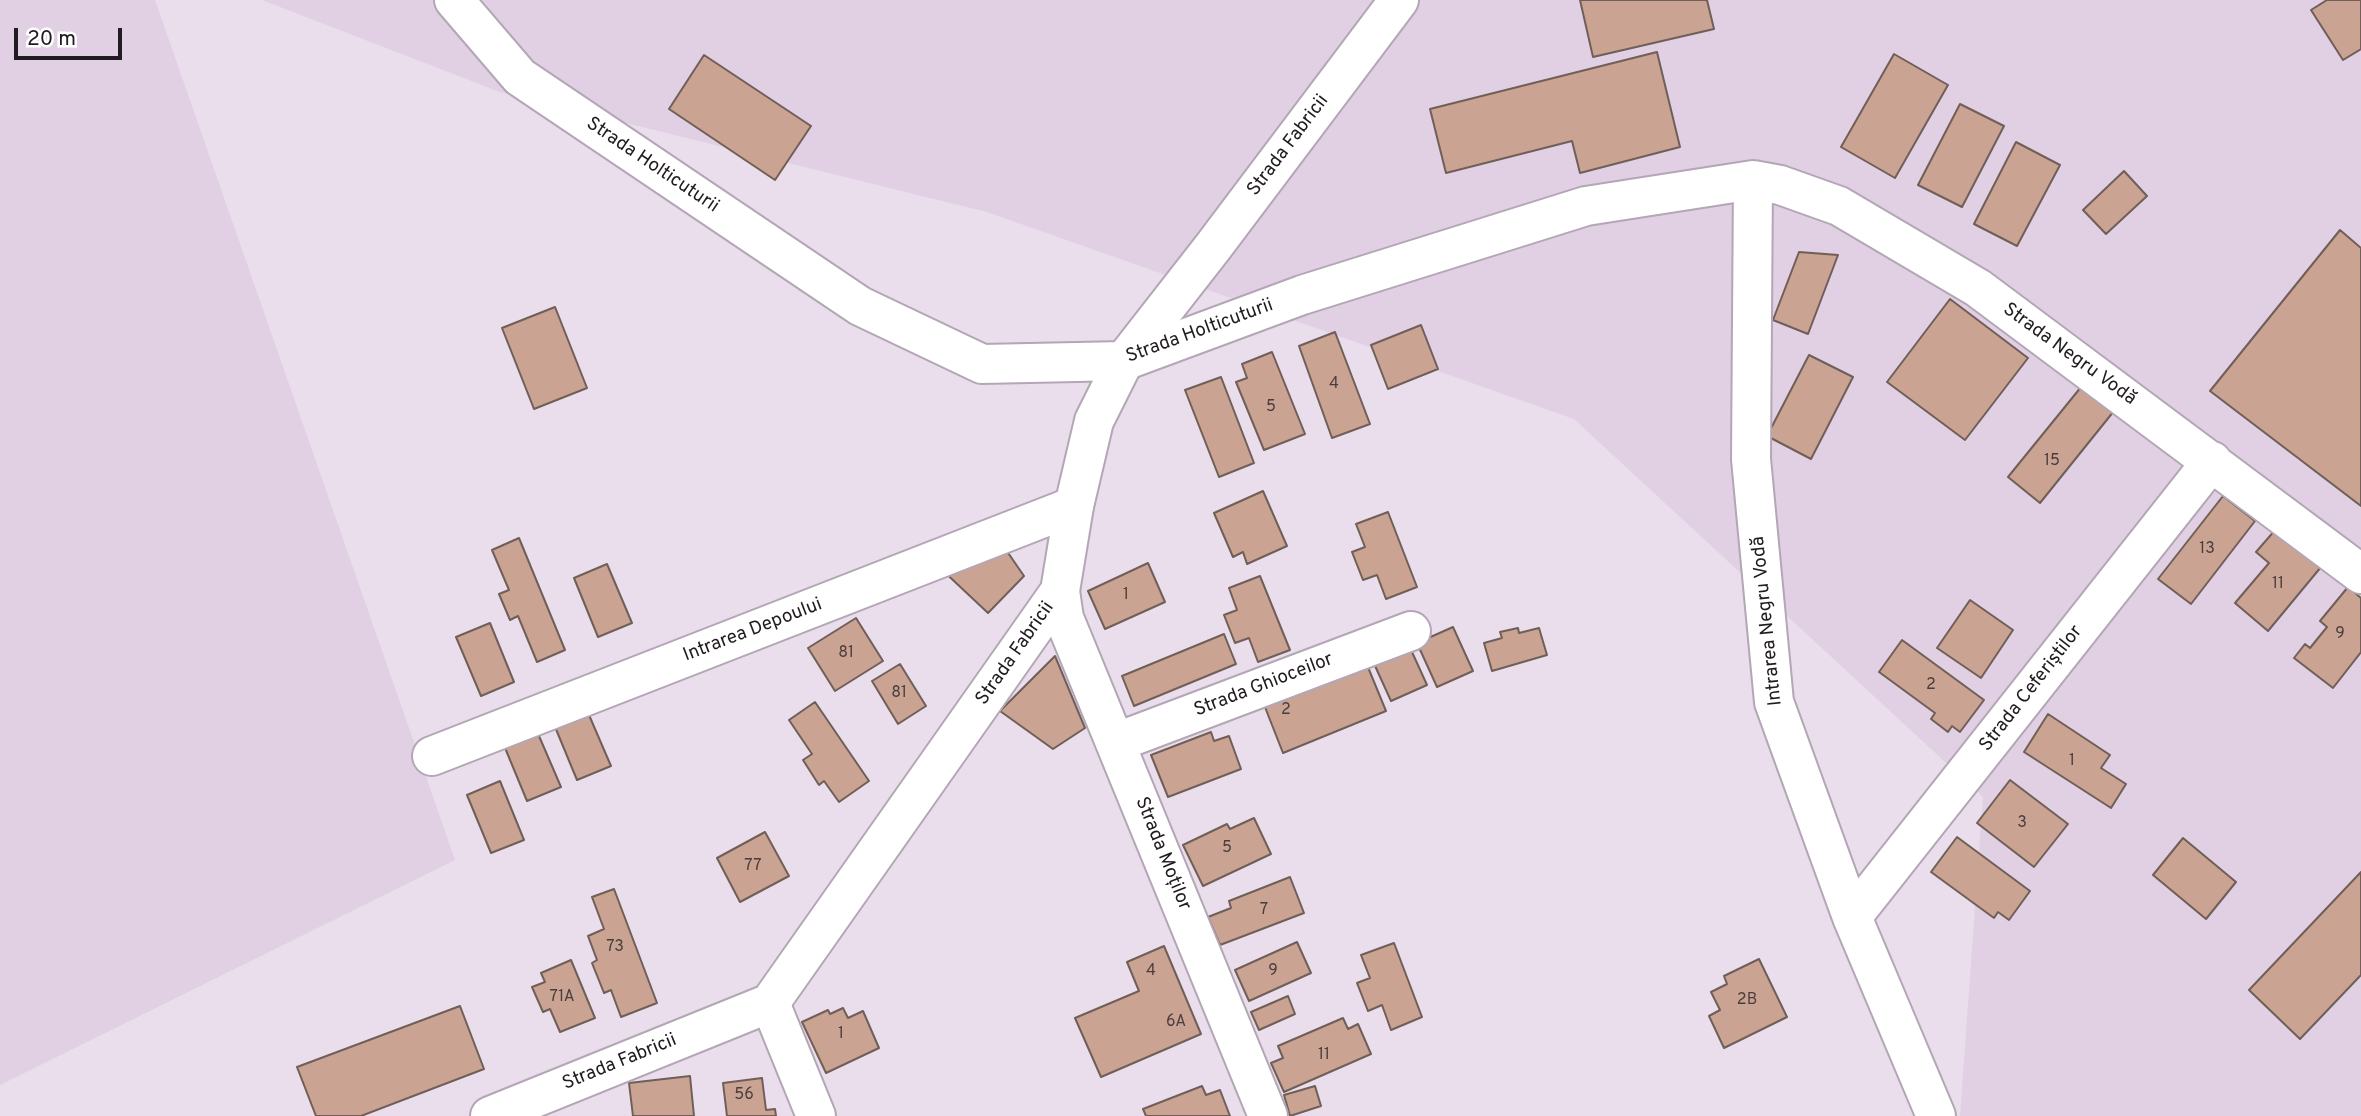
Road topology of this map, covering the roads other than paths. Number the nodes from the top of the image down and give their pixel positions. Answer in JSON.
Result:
{"nodes":[{"id":1,"x":454,"y":0,"type":"edge"},
{"id":2,"x":1399,"y":0,"type":"edge"},
{"id":3,"x":1753,"y":180,"type":"junction"},
{"id":4,"x":1124,"y":361,"type":"junction"},
{"id":5,"x":2212,"y":461,"type":"junction"},
{"id":6,"x":1074,"y":506,"type":"junction"},
{"id":7,"x":2361,"y":574,"type":"edge"},
{"id":8,"x":1060,"y":591,"type":"junction"},
{"id":9,"x":1411,"y":631,"type":"dead end"},
{"id":10,"x":1117,"y":742,"type":"junction"},
{"id":11,"x":432,"y":755,"type":"dead end"},
{"id":12,"x":1852,"y":918,"type":"junction"},
{"id":13,"x":770,"y":1003,"type":"junction"},
{"id":14,"x":545,"y":1105,"type":"edge"},
{"id":15,"x":490,"y":1116,"type":"edge"},
{"id":16,"x":816,"y":1116,"type":"edge"},
{"id":17,"x":1268,"y":1116,"type":"edge"},
{"id":18,"x":1936,"y":1116,"type":"edge"}],
"edges":[{"from":1,"to":4,"type":"street","name":"Strada Holticuturii"},
{"from":2,"to":4,"type":"street","name":"Strada Fabricii"},
{"from":3,"to":4,"type":"street","name":"Strada Holticuturii"},
{"from":3,"to":5,"type":"street","name":"Strada Negru Vodă"},
{"from":3,"to":12,"type":"street","name":"Intrarea Negru Vodă"},
{"from":4,"to":6,"type":"street","name":"Strada Fabricii"},
{"from":5,"to":7,"type":"street","name":"Strada Negru Vodă"},
{"from":5,"to":12,"type":"street","name":"Strada Ceferiștilor"},
{"from":6,"to":8,"type":"street","name":"Strada Fabricii"},
{"from":6,"to":11,"type":"street","name":"Intrarea Depoului"},
{"from":8,"to":10,"type":"street","name":"Strada Moților"},
{"from":8,"to":13,"type":"street","name":"Strada Fabricii"},
{"from":9,"to":10,"type":"street","name":"Strada Ghioceilor"},
{"from":10,"to":17,"type":"street","name":"Strada Moților"},
{"from":12,"to":18,"type":"street","name":"Intrarea Negru Vodă"},
{"from":13,"to":14,"type":"street","name":"Strada Fabricii"},
{"from":13,"to":16,"type":"street"},
{"from":14,"to":15,"type":"street","name":"Strada Fabricii"}]}
